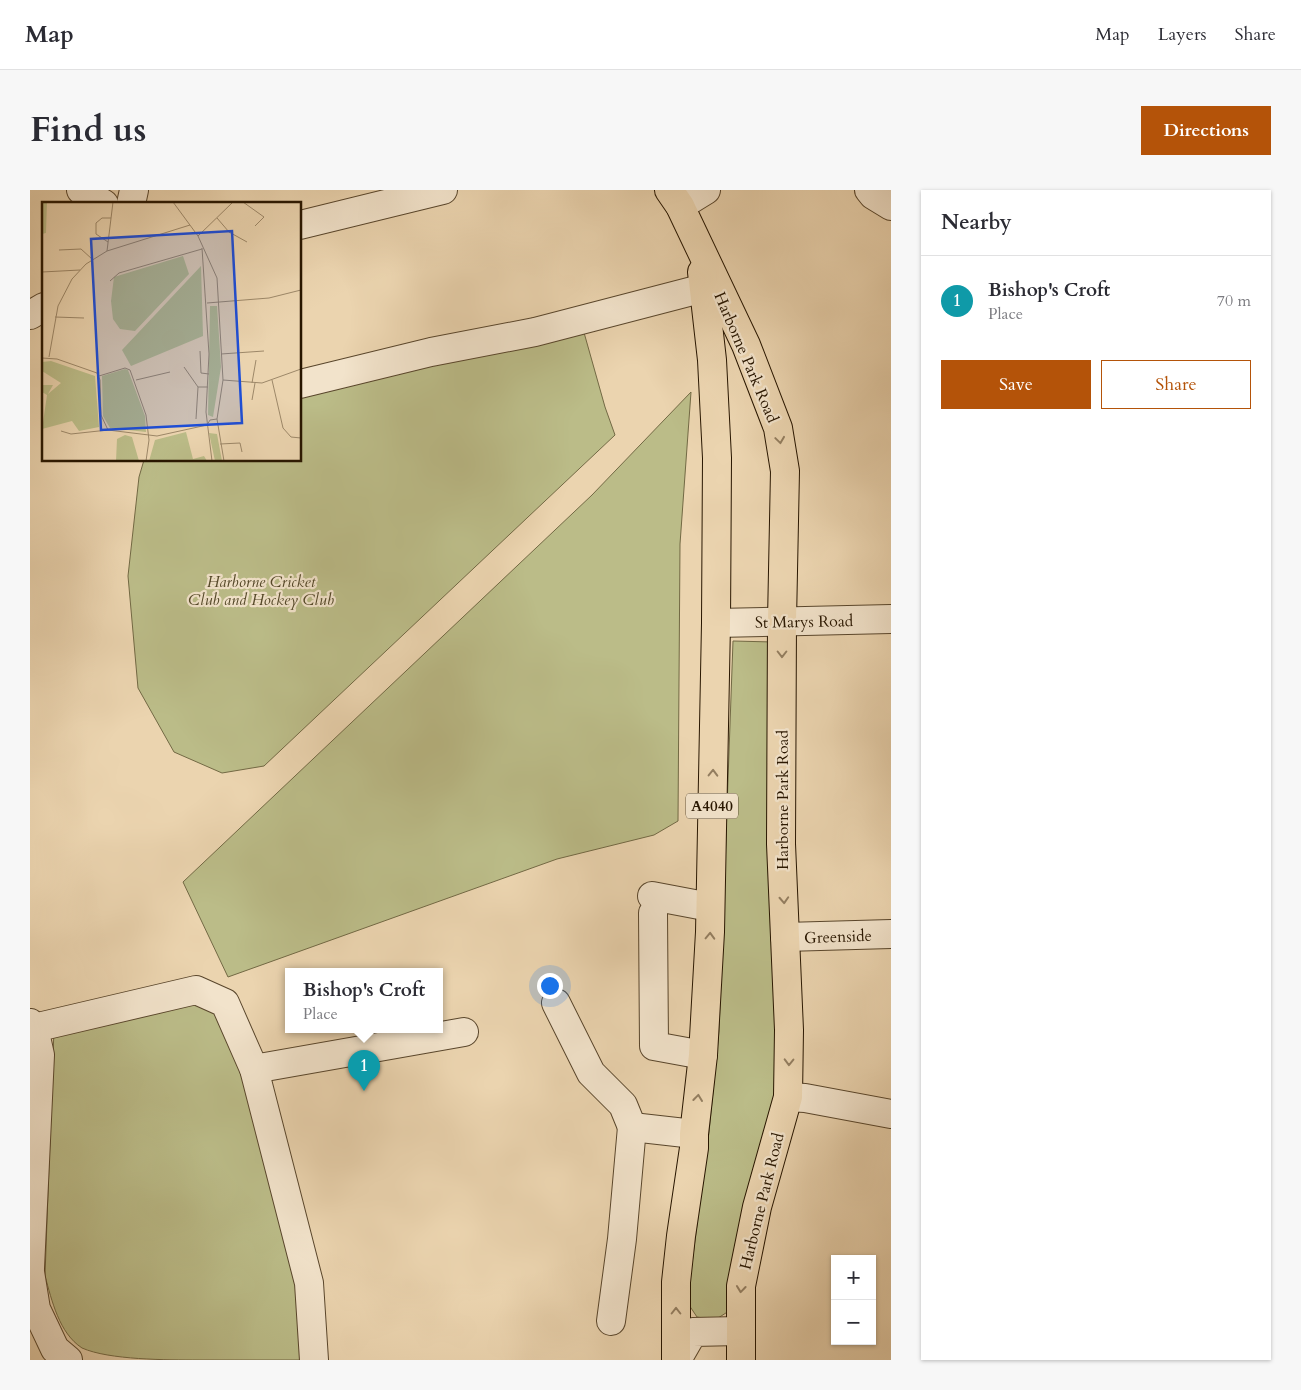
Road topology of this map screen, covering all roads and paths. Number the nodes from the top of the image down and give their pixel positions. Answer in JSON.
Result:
{"nodes":[{"id":1,"x":81,"y":190,"type":"edge"},
{"id":2,"x":443,"y":190,"type":"edge"},
{"id":3,"x":706,"y":190,"type":"edge"},
{"id":4,"x":869,"y":190,"type":"edge"},
{"id":5,"x":674,"y":198,"type":"edge"},
{"id":6,"x":101,"y":202,"type":"edge"},
{"id":7,"x":891,"y":206,"type":"edge"},
{"id":8,"x":301,"y":226,"type":"edge"},
{"id":9,"x":699,"y":250,"type":"junction"},
{"id":10,"x":704,"y":288,"type":"junction"},
{"id":11,"x":42,"y":308,"type":"edge"},
{"id":12,"x":30,"y":315,"type":"edge"},
{"id":13,"x":301,"y":384,"type":"edge"},
{"id":14,"x":891,"y":619,"type":"edge"},
{"id":15,"x":782,"y":622,"type":"junction"},
{"id":16,"x":716,"y":623,"type":"junction"},
{"id":17,"x":710,"y":907,"type":"junction"},
{"id":18,"x":891,"y":934,"type":"edge"},
{"id":19,"x":785,"y":938,"type":"junction"},
{"id":20,"x":556,"y":1002,"type":"dead end"},
{"id":21,"x":32,"y":1026,"type":"edge"},
{"id":22,"x":464,"y":1032,"type":"dead end"},
{"id":23,"x":703,"y":1055,"type":"junction"},
{"id":24,"x":254,"y":1069,"type":"junction"},
{"id":25,"x":788,"y":1097,"type":"junction"},
{"id":26,"x":891,"y":1114,"type":"edge"},
{"id":27,"x":632,"y":1127,"type":"junction"},
{"id":28,"x":694,"y":1134,"type":"junction"},
{"id":29,"x":30,"y":1268,"type":"edge"},
{"id":30,"x":30,"y":1272,"type":"edge"},
{"id":31,"x":611,"y":1321,"type":"dead end"},
{"id":32,"x":740,"y":1331,"type":"junction"},
{"id":33,"x":68,"y":1360,"type":"edge"},
{"id":34,"x":314,"y":1360,"type":"edge"},
{"id":35,"x":676,"y":1360,"type":"edge"},
{"id":36,"x":741,"y":1360,"type":"edge"}],
"edges":[{"from":1,"to":6,"type":"street"},
{"from":2,"to":8,"type":"street"},
{"from":3,"to":5,"type":"street"},
{"from":4,"to":7,"type":"street"},
{"from":5,"to":9,"type":"main road","name":"Harborne Park Road","number":"A4040"},
{"from":9,"to":10,"type":"main road","name":"Harborne Park Road","number":"A4040"},
{"from":9,"to":15,"type":"main road","name":"Harborne Park Road","number":"A4040","one_way":true},
{"from":10,"to":13,"type":"street"},
{"from":10,"to":16,"type":"main road","name":"Harborne Park Road","number":"A4040"},
{"from":11,"to":12,"type":"street"},
{"from":14,"to":15,"type":"street","name":"St Marys Road"},
{"from":15,"to":16,"type":"street","name":"St Marys Road"},
{"from":15,"to":19,"type":"main road","name":"Harborne Park Road","number":"A4040","one_way":true},
{"from":17,"to":16,"type":"main road","name":"Harborne Park Road","number":"A4040","one_way":true},
{"from":23,"to":17,"type":"main road","name":"Harborne Park Road","number":"A4040","one_way":true},
{"from":17,"to":23,"type":"street"},
{"from":18,"to":19,"type":"street","name":"Greenside"},
{"from":19,"to":25,"type":"main road","name":"Harborne Park Road","number":"A4040","one_way":true},
{"from":20,"to":27,"type":"street"},
{"from":21,"to":24,"type":"street"},
{"from":21,"to":29,"type":"street"},
{"from":22,"to":24,"type":"street"},
{"from":28,"to":23,"type":"main road","name":"Harborne Park Road","number":"A4040","one_way":true},
{"from":24,"to":34,"type":"street"},
{"from":25,"to":26,"type":"street"},
{"from":25,"to":32,"type":"main road","name":"Harborne Park Road","number":"A4040","one_way":true},
{"from":27,"to":28,"type":"street"},
{"from":27,"to":31,"type":"street"},
{"from":35,"to":28,"type":"main road","name":"Harborne Park Road","number":"A4040","one_way":true},
{"from":30,"to":33,"type":"street"},
{"from":32,"to":35,"type":"street"},
{"from":32,"to":36,"type":"main road","name":"Harborne Park Road","number":"A4040"}]}
